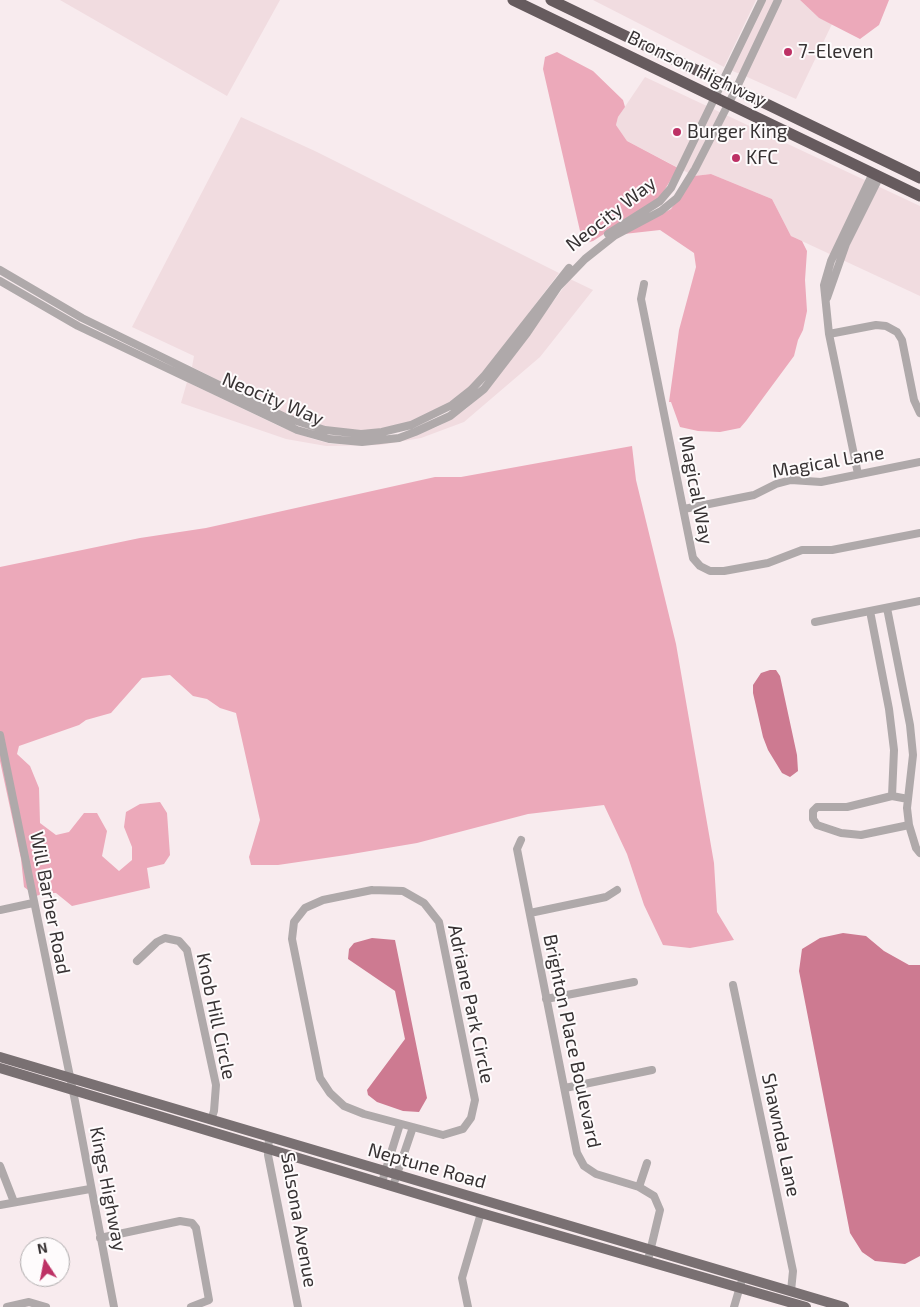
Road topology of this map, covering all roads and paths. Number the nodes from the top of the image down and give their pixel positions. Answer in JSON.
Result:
{"nodes":[{"id":1,"x":513,"y":0,"type":"edge"},
{"id":2,"x":551,"y":0,"type":"edge"},
{"id":3,"x":762,"y":0,"type":"edge"},
{"id":4,"x":778,"y":0,"type":"edge"},
{"id":5,"x":721,"y":82,"type":"junction"},
{"id":6,"x":736,"y":89,"type":"junction"},
{"id":7,"x":714,"y":97,"type":"junction"},
{"id":8,"x":728,"y":104,"type":"junction"},
{"id":9,"x":876,"y":175,"type":"junction"},
{"id":10,"x":920,"y":178,"type":"edge"},
{"id":11,"x":920,"y":196,"type":"edge"},
{"id":12,"x":0,"y":270,"type":"edge"},
{"id":13,"x":0,"y":281,"type":"edge"},
{"id":14,"x":644,"y":284,"type":"dead end"},
{"id":15,"x":829,"y":334,"type":"junction"},
{"id":16,"x":217,"y":382,"type":"junction"},
{"id":17,"x":213,"y":391,"type":"junction"},
{"id":18,"x":920,"y":413,"type":"edge"},
{"id":19,"x":331,"y":435,"type":"junction"},
{"id":20,"x":920,"y":462,"type":"edge"},
{"id":21,"x":858,"y":474,"type":"junction"},
{"id":22,"x":684,"y":509,"type":"junction"},
{"id":23,"x":920,"y":533,"type":"edge"},
{"id":24,"x":920,"y":601,"type":"edge"},
{"id":25,"x":887,"y":608,"type":"junction"},
{"id":26,"x":870,"y":611,"type":"junction"},
{"id":27,"x":815,"y":622,"type":"dead end"},
{"id":28,"x":0,"y":735,"type":"edge"},
{"id":29,"x":892,"y":796,"type":"junction"},
{"id":30,"x":908,"y":799,"type":"junction"},
{"id":31,"x":909,"y":825,"type":"junction"},
{"id":32,"x":521,"y":840,"type":"dead end"},
{"id":33,"x":920,"y":853,"type":"edge"},
{"id":34,"x":617,"y":890,"type":"dead end"},
{"id":35,"x":34,"y":903,"type":"junction"},
{"id":36,"x":0,"y":910,"type":"edge"},
{"id":37,"x":530,"y":913,"type":"junction"},
{"id":38,"x":136,"y":961,"type":"dead end"},
{"id":39,"x":634,"y":982,"type":"dead end"},
{"id":40,"x":734,"y":985,"type":"dead end"},
{"id":41,"x":546,"y":999,"type":"junction"},
{"id":42,"x":0,"y":1057,"type":"edge"},
{"id":43,"x":0,"y":1068,"type":"edge"},
{"id":44,"x":652,"y":1070,"type":"dead end"},
{"id":45,"x":70,"y":1078,"type":"junction"},
{"id":46,"x":565,"y":1088,"type":"junction"},
{"id":47,"x":72,"y":1090,"type":"junction"},
{"id":48,"x":211,"y":1120,"type":"junction"},
{"id":49,"x":400,"y":1124,"type":"junction"},
{"id":50,"x":413,"y":1127,"type":"junction"},
{"id":51,"x":269,"y":1143,"type":"junction"},
{"id":52,"x":647,"y":1163,"type":"dead end"},
{"id":53,"x":0,"y":1166,"type":"edge"},
{"id":54,"x":384,"y":1178,"type":"junction"},
{"id":55,"x":395,"y":1181,"type":"junction"},
{"id":56,"x":639,"y":1187,"type":"junction"},
{"id":57,"x":90,"y":1189,"type":"junction"},
{"id":58,"x":14,"y":1202,"type":"junction"},
{"id":59,"x":0,"y":1205,"type":"edge"},
{"id":60,"x":481,"y":1212,"type":"junction"},
{"id":61,"x":100,"y":1238,"type":"junction"},
{"id":62,"x":649,"y":1255,"type":"junction"},
{"id":63,"x":743,"y":1276,"type":"junction"},
{"id":64,"x":739,"y":1287,"type":"junction"},
{"id":65,"x":791,"y":1291,"type":"junction"},
{"id":66,"x":7,"y":1307,"type":"edge"},
{"id":67,"x":46,"y":1307,"type":"edge"},
{"id":68,"x":114,"y":1307,"type":"edge"},
{"id":69,"x":191,"y":1307,"type":"edge"},
{"id":70,"x":298,"y":1307,"type":"edge"},
{"id":71,"x":468,"y":1307,"type":"edge"},
{"id":72,"x":734,"y":1307,"type":"edge"},
{"id":73,"x":806,"y":1307,"type":"edge"},
{"id":74,"x":844,"y":1307,"type":"edge"}],
"edges":[{"from":1,"to":7,"type":"highway","name":"Bronson Highway"},
{"from":2,"to":5,"type":"highway","name":"Bronson Highway"},
{"from":3,"to":5,"type":"street","name":"Neocity Way"},
{"from":4,"to":6,"type":"street","name":"Neocity Way"},
{"from":5,"to":6,"type":"highway","name":"Bronson Highway"},
{"from":5,"to":7,"type":"street","name":"Neocity Way"},
{"from":6,"to":8,"type":"street","name":"Neocity Way"},
{"from":6,"to":10,"type":"highway","name":"Bronson Highway"},
{"from":7,"to":8,"type":"highway","name":"Bronson Highway"},
{"from":7,"to":19,"type":"street","name":"Neocity Way"},
{"from":8,"to":9,"type":"highway","name":"Bronson Highway"},
{"from":8,"to":19,"type":"street","name":"Neocity Way"},
{"from":9,"to":11,"type":"highway","name":"Bronson Highway"},
{"from":9,"to":15,"type":"street"},
{"from":12,"to":16,"type":"street","name":"Neocity Way"},
{"from":13,"to":17,"type":"street","name":"Neocity Way"},
{"from":14,"to":22,"type":"street","name":"Magical Way"},
{"from":15,"to":18,"type":"street"},
{"from":15,"to":21,"type":"street"},
{"from":16,"to":17,"type":"street"},
{"from":16,"to":19,"type":"street","name":"Neocity Way"},
{"from":17,"to":19,"type":"street","name":"Neocity Way"},
{"from":20,"to":21,"type":"street","name":"Magical Lane"},
{"from":21,"to":22,"type":"street","name":"Magical Lane"},
{"from":22,"to":23,"type":"street","name":"Magical Way"},
{"from":24,"to":25,"type":"street"},
{"from":25,"to":26,"type":"street"},
{"from":25,"to":30,"type":"street"},
{"from":26,"to":27,"type":"street"},
{"from":26,"to":29,"type":"street"},
{"from":28,"to":35,"type":"street","name":"Will Barber Road"},
{"from":29,"to":30,"type":"street"},
{"from":29,"to":31,"type":"street"},
{"from":30,"to":31,"type":"street"},
{"from":31,"to":33,"type":"street"},
{"from":32,"to":37,"type":"street","name":"Brighton Place Boulevard"},
{"from":34,"to":37,"type":"street"},
{"from":35,"to":36,"type":"street"},
{"from":35,"to":45,"type":"street","name":"Will Barber Road"},
{"from":37,"to":41,"type":"street","name":"Brighton Place Boulevard"},
{"from":38,"to":48,"type":"street","name":"Knob Hill Circle"},
{"from":39,"to":41,"type":"street"},
{"from":40,"to":65,"type":"street","name":"Shawnda Lane"},
{"from":41,"to":46,"type":"street","name":"Brighton Place Boulevard"},
{"from":42,"to":45,"type":"main road","name":"Neptune Road"},
{"from":43,"to":47,"type":"main road","name":"Neptune Road"},
{"from":44,"to":46,"type":"street"},
{"from":45,"to":47,"type":"street","name":"Kings Highway"},
{"from":45,"to":48,"type":"main road","name":"Neptune Road"},
{"from":46,"to":56,"type":"street","name":"Brighton Place Boulevard"},
{"from":47,"to":51,"type":"main road","name":"Neptune Road"},
{"from":47,"to":57,"type":"street","name":"Kings Highway"},
{"from":48,"to":51,"type":"main road","name":"Neptune Road"},
{"from":49,"to":50,"type":"street","name":"Adriane Park Circle"},
{"from":49,"to":50,"type":"street","name":"Adriane Park Circle"},
{"from":49,"to":54,"type":"street"},
{"from":50,"to":55,"type":"street"},
{"from":51,"to":54,"type":"main road","name":"Neptune Road"},
{"from":51,"to":70,"type":"street","name":"Salsona Avenue"},
{"from":52,"to":56,"type":"street"},
{"from":53,"to":58,"type":"street"},
{"from":54,"to":55,"type":"main road","name":"Neptune Road"},
{"from":55,"to":60,"type":"main road","name":"Neptune Road"},
{"from":55,"to":62,"type":"main road","name":"Neptune Road"},
{"from":56,"to":62,"type":"street","name":"Brighton Place Boulevard"},
{"from":57,"to":58,"type":"street"},
{"from":57,"to":61,"type":"street","name":"Kings Highway"},
{"from":58,"to":59,"type":"street"},
{"from":60,"to":62,"type":"main road","name":"Neptune Road"},
{"from":60,"to":71,"type":"street"},
{"from":61,"to":68,"type":"street","name":"Kings Highway"},
{"from":61,"to":69,"type":"street"},
{"from":62,"to":63,"type":"main road","name":"Neptune Road"},
{"from":62,"to":64,"type":"main road","name":"Neptune Road"},
{"from":63,"to":64,"type":"street"},
{"from":63,"to":65,"type":"main road","name":"Neptune Road"},
{"from":64,"to":72,"type":"street"},
{"from":64,"to":73,"type":"main road","name":"Neptune Road"},
{"from":65,"to":74,"type":"main road","name":"Neptune Road"},
{"from":66,"to":67,"type":"street"}]}
